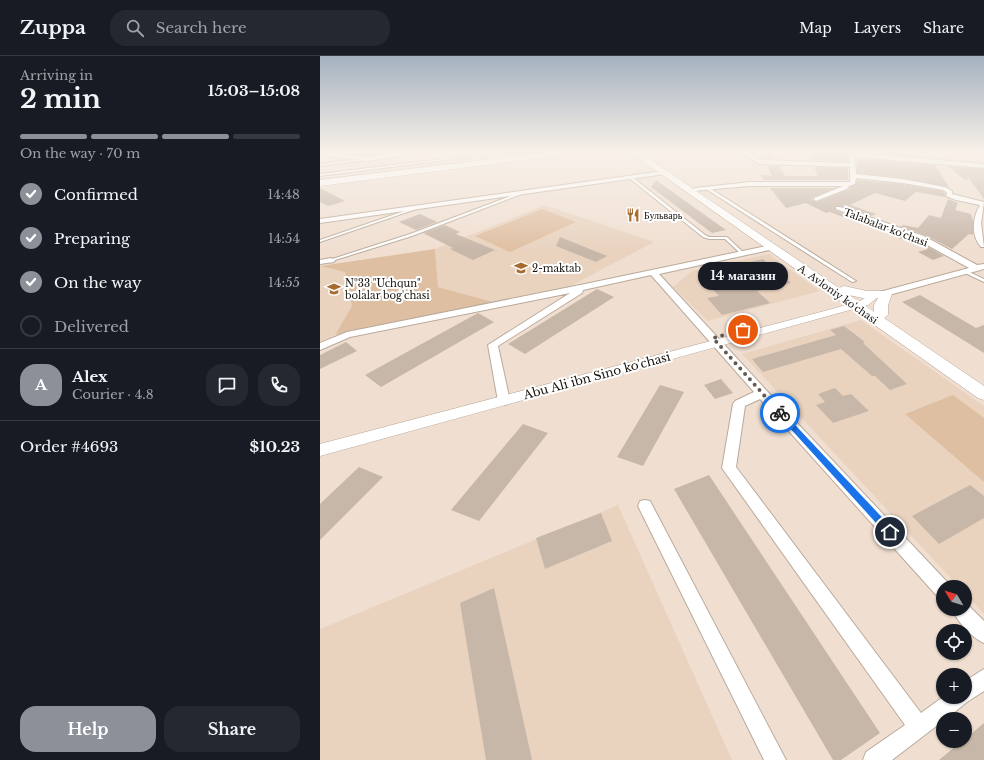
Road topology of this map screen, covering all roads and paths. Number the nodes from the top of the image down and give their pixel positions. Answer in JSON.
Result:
{"nodes":[{"id":1,"x":581,"y":185,"type":"edge"},
{"id":2,"x":639,"y":185,"type":"edge"},
{"id":3,"x":680,"y":185,"type":"edge"},
{"id":4,"x":694,"y":185,"type":"edge"},
{"id":5,"x":754,"y":185,"type":"edge"},
{"id":6,"x":835,"y":185,"type":"edge"},
{"id":7,"x":847,"y":185,"type":"joint"},
{"id":8,"x":923,"y":185,"type":"edge"},
{"id":9,"x":701,"y":189,"type":"junction"},
{"id":10,"x":522,"y":193,"type":"junction"},
{"id":11,"x":816,"y":200,"type":"dead end"},
{"id":12,"x":984,"y":204,"type":"edge"},
{"id":13,"x":419,"y":207,"type":"junction"},
{"id":14,"x":838,"y":208,"type":"dead end"},
{"id":15,"x":320,"y":221,"type":"edge"},
{"id":16,"x":320,"y":241,"type":"edge"},
{"id":17,"x":984,"y":245,"type":"edge"},
{"id":18,"x":771,"y":247,"type":"junction"},
{"id":19,"x":742,"y":253,"type":"junction"},
{"id":20,"x":331,"y":260,"type":"joint"},
{"id":21,"x":320,"y":262,"type":"edge"},
{"id":22,"x":980,"y":267,"type":"edge"},
{"id":23,"x":964,"y":271,"type":"junction"},
{"id":24,"x":654,"y":273,"type":"junction"},
{"id":25,"x":854,"y":281,"type":"dead end"},
{"id":26,"x":984,"y":281,"type":"edge"},
{"id":27,"x":585,"y":287,"type":"junction"},
{"id":28,"x":886,"y":294,"type":"junction"},
{"id":29,"x":850,"y":300,"type":"junction"},
{"id":30,"x":877,"y":316,"type":"junction"},
{"id":31,"x":715,"y":340,"type":"junction"},
{"id":32,"x":320,"y":347,"type":"edge"},
{"id":33,"x":984,"y":384,"type":"edge"},
{"id":34,"x":762,"y":393,"type":"junction"},
{"id":35,"x":984,"y":394,"type":"edge"},
{"id":36,"x":503,"y":397,"type":"junction"},
{"id":37,"x":320,"y":441,"type":"edge"},
{"id":38,"x":320,"y":450,"type":"edge"},
{"id":39,"x":645,"y":506,"type":"dead end"},
{"id":40,"x":936,"y":582,"type":"edge"},
{"id":41,"x":967,"y":616,"type":"edge"},
{"id":42,"x":984,"y":634,"type":"edge"},
{"id":43,"x":984,"y":679,"type":"edge"},
{"id":44,"x":972,"y":687,"type":"edge"},
{"id":45,"x":949,"y":704,"type":"edge"},
{"id":46,"x":918,"y":726,"type":"junction"},
{"id":47,"x":775,"y":760,"type":"edge"},
{"id":48,"x":874,"y":760,"type":"edge"}],
"edges":[{"from":1,"to":10,"type":"street"},
{"from":2,"to":19,"type":"lane"},
{"from":3,"to":18,"type":"main road","name":"A. Avloniy ko'chasi"},
{"from":4,"to":9,"type":"main road","name":"A. Avloniy ko'chasi"},
{"from":5,"to":9,"type":"street"},
{"from":6,"to":7,"type":"street"},
{"from":7,"to":11,"type":"street"},
{"from":8,"to":12,"type":"street"},
{"from":9,"to":25,"type":"lane"},
{"from":9,"to":29,"type":"main road","name":"A. Avloniy ko'chasi"},
{"from":10,"to":13,"type":"street"},
{"from":10,"to":20,"type":"lane"},
{"from":12,"to":17,"type":"street"},
{"from":13,"to":15,"type":"street"},
{"from":13,"to":16,"type":"lane"},
{"from":14,"to":22,"type":"street","name":"Talabalar ko'chasi"},
{"from":18,"to":19,"type":"street"},
{"from":18,"to":29,"type":"main road","name":"A. Avloniy ko'chasi"},
{"from":19,"to":24,"type":"street"},
{"from":20,"to":21,"type":"street"},
{"from":22,"to":23,"type":"street","name":"Abu Ali ibn Sino ko'chasi"},
{"from":23,"to":26,"type":"lane"},
{"from":23,"to":28,"type":"street","name":"Abu Ali ibn Sino ko'chasi"},
{"from":24,"to":27,"type":"street"},
{"from":24,"to":31,"type":"street"},
{"from":27,"to":32,"type":"street"},
{"from":27,"to":36,"type":"street"},
{"from":28,"to":29,"type":"street","name":"Abu Ali ibn Sino ko'chasi"},
{"from":28,"to":29,"type":"main road"},
{"from":28,"to":30,"type":"main road"},
{"from":29,"to":30,"type":"main road","name":"A. Avloniy ko'chasi"},
{"from":29,"to":30,"type":"main road"},
{"from":29,"to":31,"type":"street","name":"Abu Ali ibn Sino ko'chasi"},
{"from":30,"to":33,"type":"main road","name":"A. Avloniy ko'chasi"},
{"from":30,"to":35,"type":"main road","name":"A. Avloniy ko'chasi"},
{"from":31,"to":34,"type":"street"},
{"from":31,"to":36,"type":"street","name":"Abu Ali ibn Sino ko'chasi"},
{"from":34,"to":40,"type":"street"},
{"from":34,"to":46,"type":"street"},
{"from":36,"to":37,"type":"street","name":"Abu Ali ibn Sino ko'chasi"},
{"from":36,"to":38,"type":"street","name":"Abu Ali ibn Sino ko'chasi"},
{"from":39,"to":47,"type":"street"},
{"from":41,"to":42,"type":"street"},
{"from":43,"to":44,"type":"street"},
{"from":45,"to":46,"type":"street"},
{"from":46,"to":48,"type":"street"}]}
